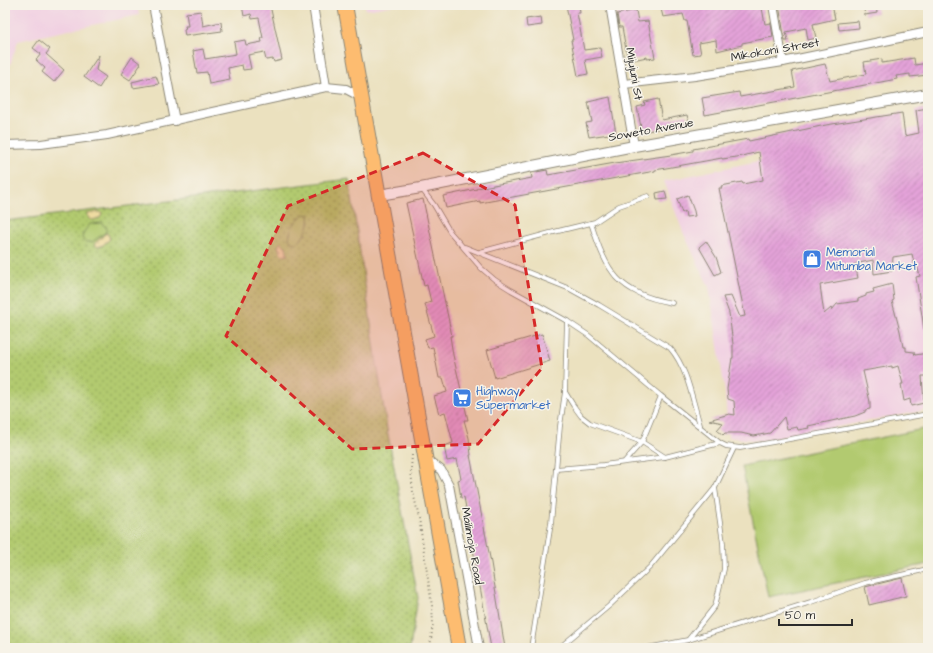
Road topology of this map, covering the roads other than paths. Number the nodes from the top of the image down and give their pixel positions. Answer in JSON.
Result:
{"nodes":[{"id":1,"x":154,"y":5,"type":"edge"},
{"id":2,"x":313,"y":5,"type":"edge"},
{"id":3,"x":344,"y":5,"type":"edge"},
{"id":4,"x":610,"y":5,"type":"edge"},
{"id":5,"x":773,"y":5,"type":"edge"},
{"id":6,"x":928,"y":32,"type":"edge"},
{"id":7,"x":784,"y":62,"type":"junction"},
{"id":8,"x":624,"y":84,"type":"junction"},
{"id":9,"x":326,"y":87,"type":"junction"},
{"id":10,"x":928,"y":94,"type":"edge"},
{"id":11,"x":361,"y":97,"type":"junction"},
{"id":12,"x":175,"y":121,"type":"junction"},
{"id":13,"x":5,"y":145,"type":"edge"},
{"id":14,"x":634,"y":146,"type":"junction"},
{"id":15,"x":420,"y":188,"type":"junction"},
{"id":16,"x":379,"y":195,"type":"junction"},
{"id":17,"x":648,"y":196,"type":"dead end"},
{"id":18,"x":591,"y":223,"type":"junction"},
{"id":19,"x":463,"y":246,"type":"junction"},
{"id":20,"x":480,"y":252,"type":"junction"},
{"id":21,"x":672,"y":303,"type":"dead end"},
{"id":22,"x":567,"y":321,"type":"junction"},
{"id":23,"x":565,"y":392,"type":"junction"},
{"id":24,"x":661,"y":396,"type":"junction"},
{"id":25,"x":928,"y":415,"type":"edge"},
{"id":26,"x":700,"y":426,"type":"junction"},
{"id":27,"x":642,"y":442,"type":"junction"},
{"id":28,"x":720,"y":443,"type":"junction"},
{"id":29,"x":734,"y":448,"type":"junction"},
{"id":30,"x":418,"y":456,"type":"junction"},
{"id":31,"x":665,"y":457,"type":"junction"},
{"id":32,"x":624,"y":462,"type":"junction"},
{"id":33,"x":556,"y":469,"type":"junction"},
{"id":34,"x":715,"y":488,"type":"junction"},
{"id":35,"x":928,"y":569,"type":"edge"},
{"id":36,"x":688,"y":640,"type":"junction"},
{"id":37,"x":459,"y":648,"type":"edge"},
{"id":38,"x":479,"y":648,"type":"edge"},
{"id":39,"x":531,"y":648,"type":"edge"},
{"id":40,"x":559,"y":648,"type":"edge"},
{"id":41,"x":647,"y":648,"type":"edge"}],
"edges":[{"from":1,"to":12,"type":"street"},
{"from":2,"to":9,"type":"street"},
{"from":3,"to":11,"type":"highway"},
{"from":4,"to":8,"type":"street","name":"Mijujuni St"},
{"from":5,"to":7,"type":"street"},
{"from":6,"to":7,"type":"street","name":"Mikokoni Street"},
{"from":7,"to":8,"type":"street","name":"Mikokoni Street"},
{"from":8,"to":14,"type":"street","name":"Mijujuni St"},
{"from":9,"to":11,"type":"street"},
{"from":9,"to":12,"type":"street"},
{"from":10,"to":14,"type":"street","name":"Soweto Avenue"},
{"from":11,"to":16,"type":"highway"},
{"from":12,"to":13,"type":"street"},
{"from":14,"to":15,"type":"street","name":"Soweto Avenue"},
{"from":15,"to":16,"type":"street","name":"Soweto Avenue"},
{"from":15,"to":19,"type":"lane"},
{"from":16,"to":30,"type":"highway"},
{"from":17,"to":18,"type":"lane"},
{"from":18,"to":20,"type":"lane"},
{"from":18,"to":21,"type":"lane"},
{"from":19,"to":20,"type":"lane"},
{"from":19,"to":22,"type":"lane"},
{"from":20,"to":26,"type":"lane"},
{"from":22,"to":23,"type":"lane"},
{"from":22,"to":24,"type":"lane"},
{"from":23,"to":27,"type":"lane"},
{"from":23,"to":33,"type":"lane"},
{"from":24,"to":26,"type":"lane"},
{"from":24,"to":27,"type":"lane"},
{"from":25,"to":29,"type":"lane"},
{"from":26,"to":28,"type":"lane"},
{"from":27,"to":31,"type":"lane"},
{"from":27,"to":32,"type":"lane"},
{"from":28,"to":29,"type":"lane"},
{"from":28,"to":31,"type":"lane"},
{"from":29,"to":34,"type":"lane"},
{"from":30,"to":37,"type":"highway"},
{"from":30,"to":38,"type":"street","name":"Mailimoja Road"},
{"from":31,"to":32,"type":"lane"},
{"from":32,"to":33,"type":"lane"},
{"from":33,"to":39,"type":"lane"},
{"from":34,"to":36,"type":"lane"},
{"from":34,"to":40,"type":"lane"},
{"from":35,"to":36,"type":"lane"},
{"from":36,"to":41,"type":"lane"}]}
